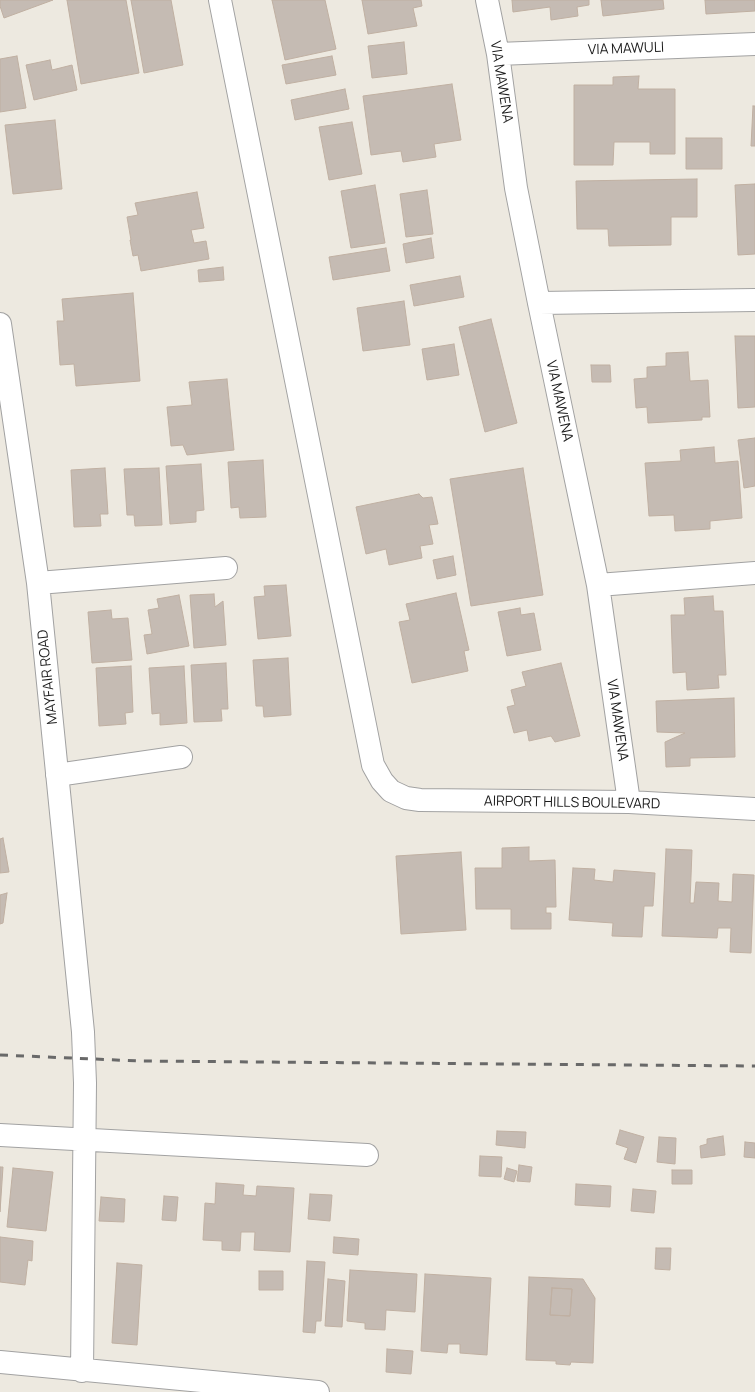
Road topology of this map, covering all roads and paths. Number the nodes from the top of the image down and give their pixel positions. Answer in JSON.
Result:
{"nodes":[{"id":1,"x":220,"y":0,"type":"edge"},
{"id":2,"x":487,"y":0,"type":"edge"},
{"id":3,"x":755,"y":44,"type":"edge"},
{"id":4,"x":498,"y":54,"type":"junction"},
{"id":5,"x":755,"y":300,"type":"edge"},
{"id":6,"x":539,"y":303,"type":"junction"},
{"id":7,"x":0,"y":324,"type":"edge"},
{"id":8,"x":226,"y":568,"type":"dead end"},
{"id":9,"x":755,"y":573,"type":"edge"},
{"id":10,"x":38,"y":582,"type":"junction"},
{"id":11,"x":598,"y":585,"type":"junction"},
{"id":12,"x":181,"y":757,"type":"dead end"},
{"id":13,"x":57,"y":775,"type":"junction"},
{"id":14,"x":628,"y":802,"type":"junction"},
{"id":15,"x":755,"y":809,"type":"edge"},
{"id":16,"x":0,"y":1135,"type":"edge"},
{"id":17,"x":84,"y":1139,"type":"junction"},
{"id":18,"x":367,"y":1155,"type":"dead end"},
{"id":19,"x":0,"y":1362,"type":"edge"},
{"id":20,"x":82,"y":1370,"type":"junction"},
{"id":21,"x":318,"y":1392,"type":"edge"}],
"edges":[{"from":1,"to":14,"type":"street","name":"AIRPORT HILLS BOULEVARD"},
{"from":2,"to":4,"type":"street","name":"VIA MAWENA"},
{"from":3,"to":4,"type":"street","name":"VIA MAWULI"},
{"from":4,"to":6,"type":"street","name":"VIA MAWENA"},
{"from":5,"to":6,"type":"street"},
{"from":6,"to":11,"type":"street","name":"VIA MAWENA"},
{"from":7,"to":10,"type":"street","name":"MAYFAIR ROAD"},
{"from":8,"to":10,"type":"street"},
{"from":9,"to":11,"type":"street"},
{"from":10,"to":13,"type":"street","name":"MAYFAIR ROAD"},
{"from":11,"to":14,"type":"street","name":"VIA MAWENA"},
{"from":12,"to":13,"type":"street"},
{"from":13,"to":17,"type":"street","name":"MAYFAIR ROAD"},
{"from":14,"to":15,"type":"street","name":"AIRPORT HILLS BOULEVARD"},
{"from":16,"to":17,"type":"street"},
{"from":17,"to":18,"type":"street"},
{"from":17,"to":20,"type":"street","name":"MAYFAIR ROAD"},
{"from":19,"to":20,"type":"street"},
{"from":20,"to":21,"type":"street"}]}
